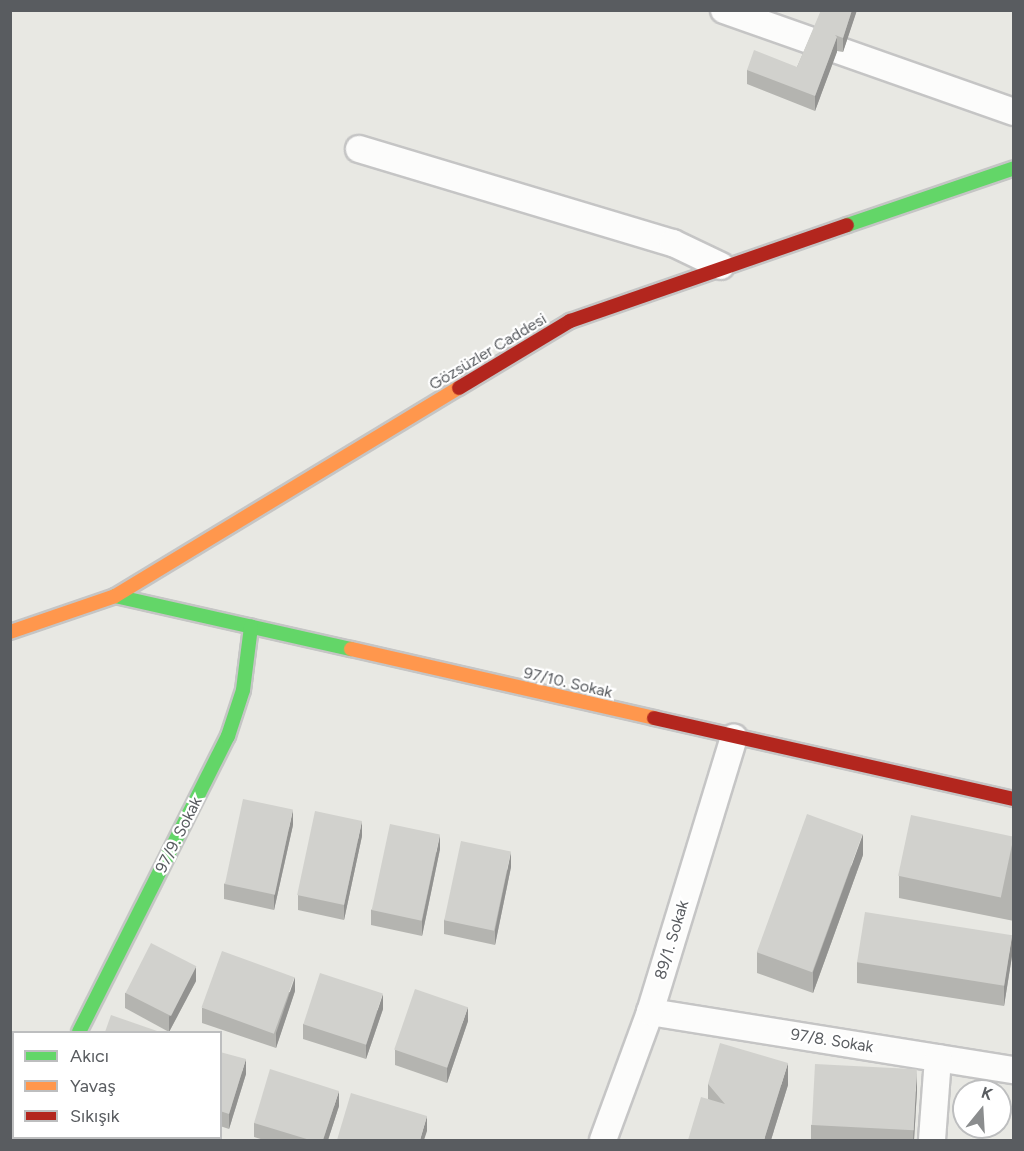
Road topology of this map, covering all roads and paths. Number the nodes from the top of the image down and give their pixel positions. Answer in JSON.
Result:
{"nodes":[{"id":1,"x":724,"y":10,"type":"edge"},
{"id":2,"x":1014,"y":112,"type":"edge"},
{"id":3,"x":359,"y":149,"type":"dead end"},
{"id":4,"x":1014,"y":168,"type":"edge"},
{"id":5,"x":721,"y":266,"type":"junction"},
{"id":6,"x":115,"y":597,"type":"junction"},
{"id":7,"x":250,"y":627,"type":"junction"},
{"id":8,"x":10,"y":632,"type":"edge"},
{"id":9,"x":734,"y":738,"type":"junction"},
{"id":10,"x":1014,"y":799,"type":"edge"},
{"id":11,"x":650,"y":1012,"type":"junction"},
{"id":12,"x":80,"y":1031,"type":"edge"},
{"id":13,"x":938,"y":1058,"type":"junction"},
{"id":14,"x":1014,"y":1070,"type":"edge"},
{"id":15,"x":603,"y":1140,"type":"edge"},
{"id":16,"x":932,"y":1140,"type":"edge"}],
"edges":[{"from":1,"to":2,"type":"street"},
{"from":3,"to":5,"type":"street"},
{"from":4,"to":5,"type":"street","name":"Gözsüzler Caddesi"},
{"from":5,"to":6,"type":"street","name":"Gözsüzler Caddesi"},
{"from":6,"to":7,"type":"street","name":"97/10. Sokak"},
{"from":6,"to":8,"type":"street","name":"Gözsüzler Caddesi"},
{"from":7,"to":9,"type":"street","name":"97/10. Sokak"},
{"from":7,"to":12,"type":"street","name":"97/9. Sokak"},
{"from":9,"to":10,"type":"street","name":"97/10. Sokak"},
{"from":9,"to":11,"type":"street","name":"89/1. Sokak"},
{"from":11,"to":13,"type":"street","name":"97/8. Sokak"},
{"from":11,"to":15,"type":"street","name":"89/1. Sokak"},
{"from":13,"to":14,"type":"street","name":"97/8. Sokak"},
{"from":13,"to":16,"type":"street"}]}
